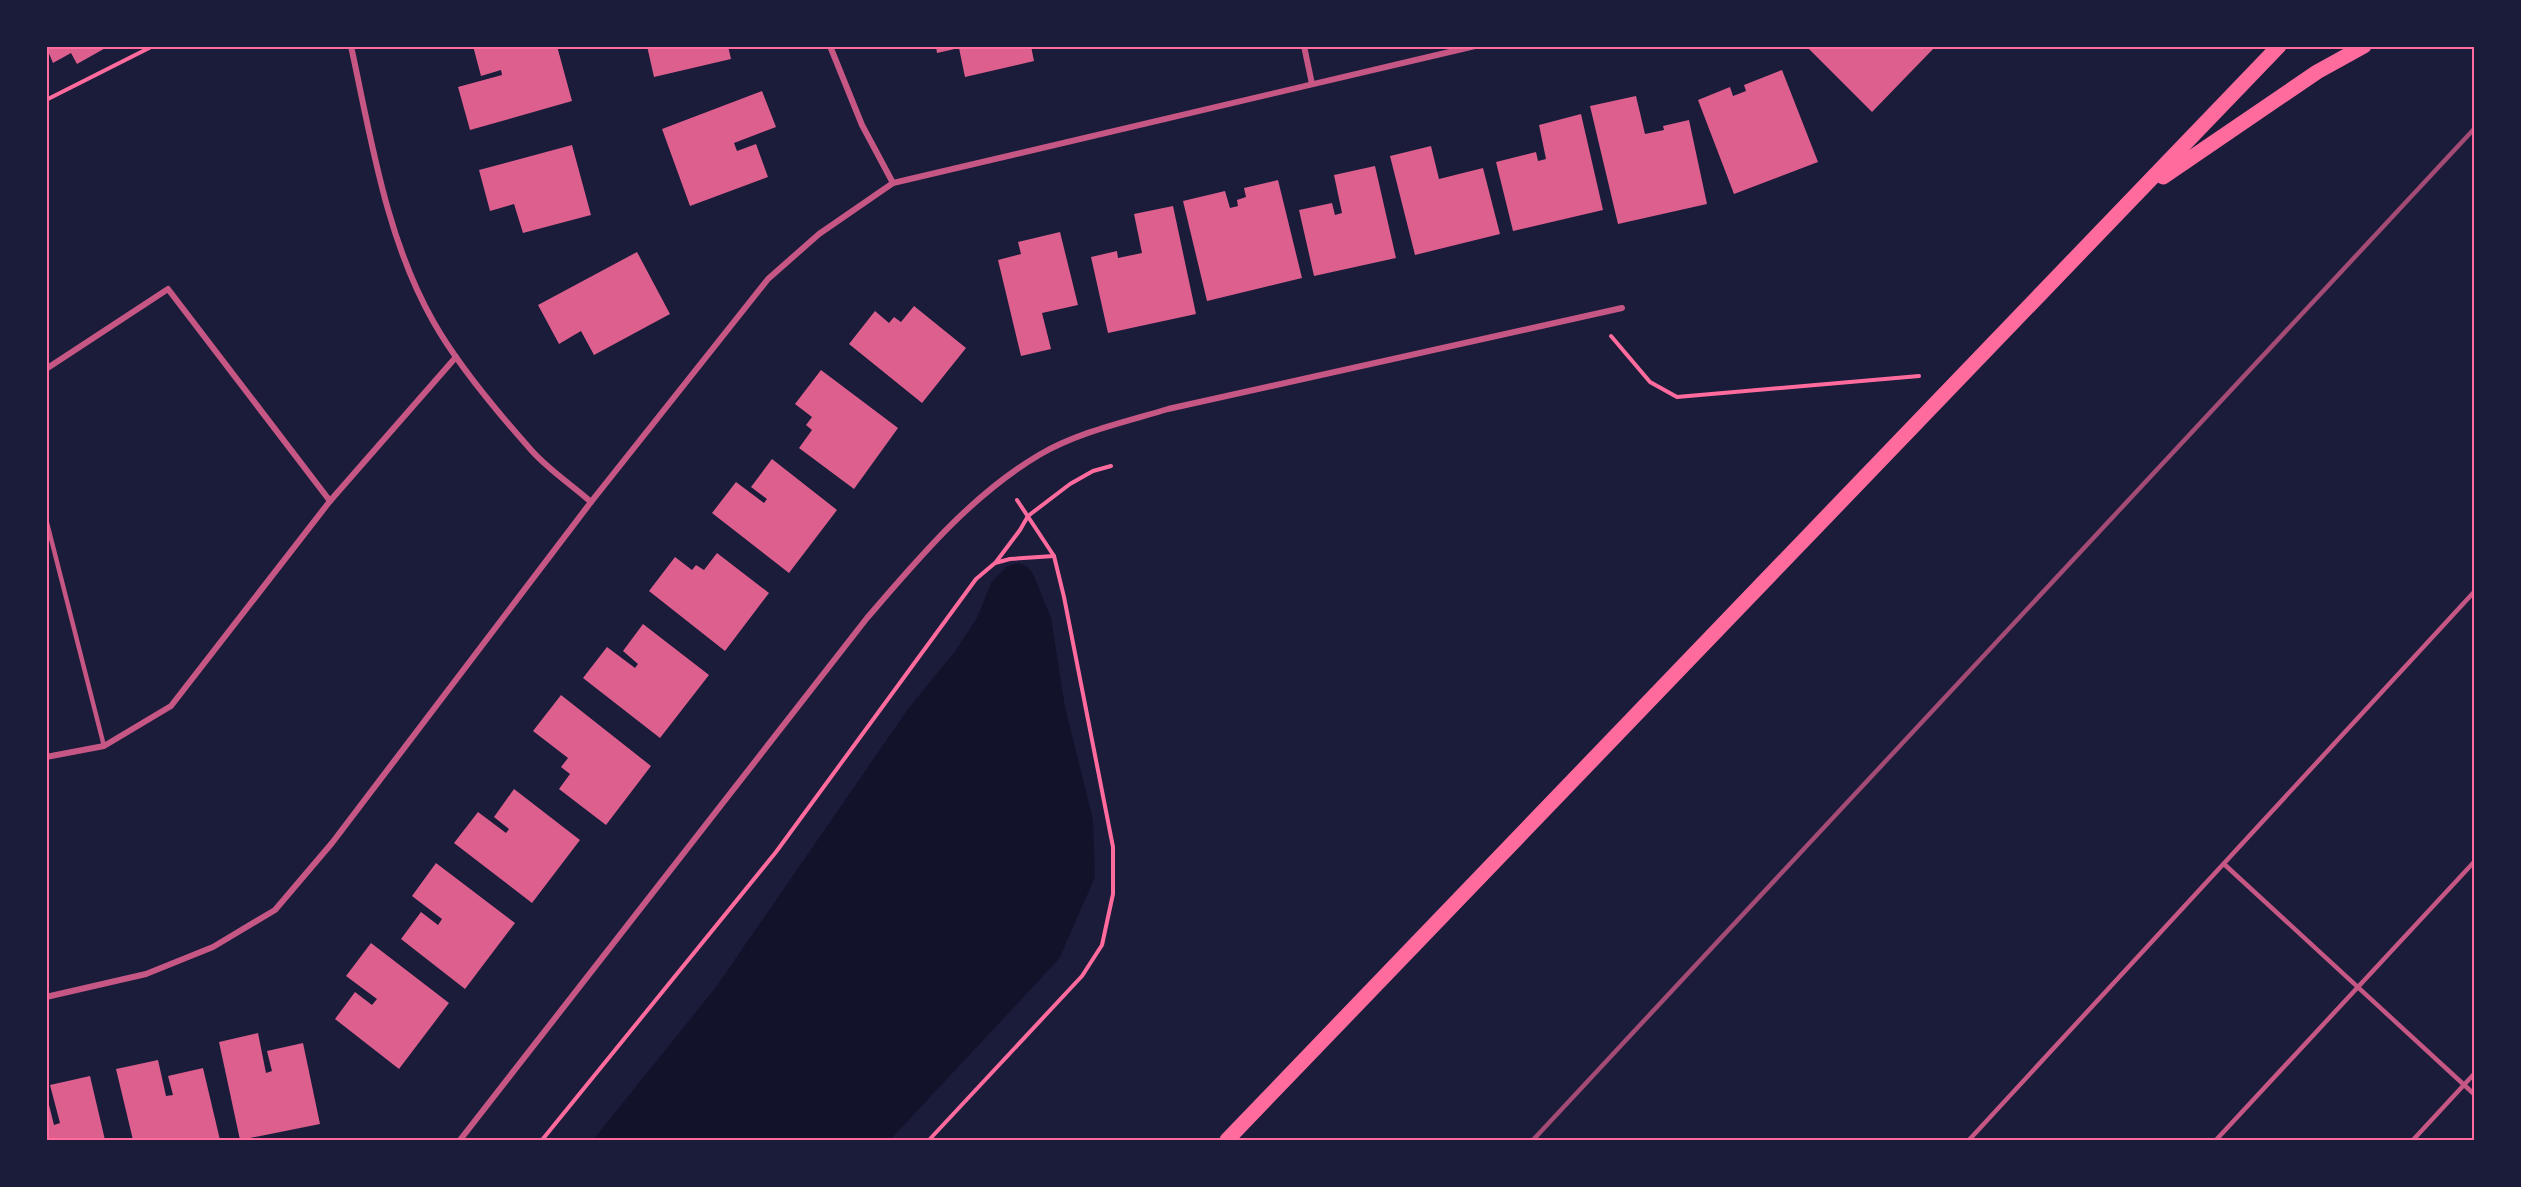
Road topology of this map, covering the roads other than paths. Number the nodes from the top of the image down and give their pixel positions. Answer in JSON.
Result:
{"nodes":[{"id":1,"x":351,"y":46,"type":"edge"},
{"id":2,"x":830,"y":46,"type":"edge"},
{"id":3,"x":1304,"y":46,"type":"edge"},
{"id":4,"x":1475,"y":46,"type":"edge"},
{"id":5,"x":2279,"y":46,"type":"edge"},
{"id":6,"x":2364,"y":46,"type":"edge"},
{"id":7,"x":1312,"y":84,"type":"junction"},
{"id":8,"x":893,"y":183,"type":"junction"},
{"id":9,"x":2138,"y":193,"type":"junction"},
{"id":10,"x":1622,"y":308,"type":"dead end"},
{"id":11,"x":456,"y":357,"type":"junction"},
{"id":12,"x":46,"y":369,"type":"edge"},
{"id":13,"x":330,"y":501,"type":"junction"},
{"id":14,"x":591,"y":502,"type":"junction"},
{"id":15,"x":46,"y":519,"type":"edge"},
{"id":16,"x":2475,"y":592,"type":"edge"},
{"id":17,"x":104,"y":746,"type":"junction"},
{"id":18,"x":46,"y":757,"type":"edge"},
{"id":19,"x":2475,"y":862,"type":"edge"},
{"id":20,"x":2224,"y":864,"type":"junction"},
{"id":21,"x":2358,"y":988,"type":"junction"},
{"id":22,"x":46,"y":997,"type":"edge"},
{"id":23,"x":2475,"y":1074,"type":"edge"},
{"id":24,"x":2464,"y":1085,"type":"junction"},
{"id":25,"x":2475,"y":1094,"type":"edge"},
{"id":26,"x":460,"y":1140,"type":"edge"},
{"id":27,"x":1227,"y":1140,"type":"edge"},
{"id":28,"x":1969,"y":1140,"type":"edge"},
{"id":29,"x":2216,"y":1140,"type":"edge"},
{"id":30,"x":2413,"y":1140,"type":"edge"}],
"edges":[{"from":1,"to":11,"type":"street"},
{"from":2,"to":8,"type":"street"},
{"from":3,"to":7,"type":"street"},
{"from":4,"to":7,"type":"street"},
{"from":5,"to":9,"type":"main road"},
{"from":6,"to":9,"type":"main road"},
{"from":7,"to":8,"type":"street"},
{"from":8,"to":14,"type":"street"},
{"from":9,"to":27,"type":"main road"},
{"from":10,"to":26,"type":"street"},
{"from":11,"to":13,"type":"street"},
{"from":11,"to":14,"type":"street"},
{"from":12,"to":13,"type":"street"},
{"from":13,"to":17,"type":"street"},
{"from":14,"to":22,"type":"street"},
{"from":15,"to":17,"type":"lane"},
{"from":16,"to":20,"type":"lane"},
{"from":17,"to":18,"type":"street"},
{"from":19,"to":21,"type":"lane"},
{"from":20,"to":21,"type":"lane"},
{"from":20,"to":28,"type":"lane"},
{"from":21,"to":24,"type":"lane"},
{"from":21,"to":29,"type":"lane"},
{"from":23,"to":24,"type":"lane"},
{"from":24,"to":25,"type":"lane"},
{"from":24,"to":30,"type":"lane"}]}
